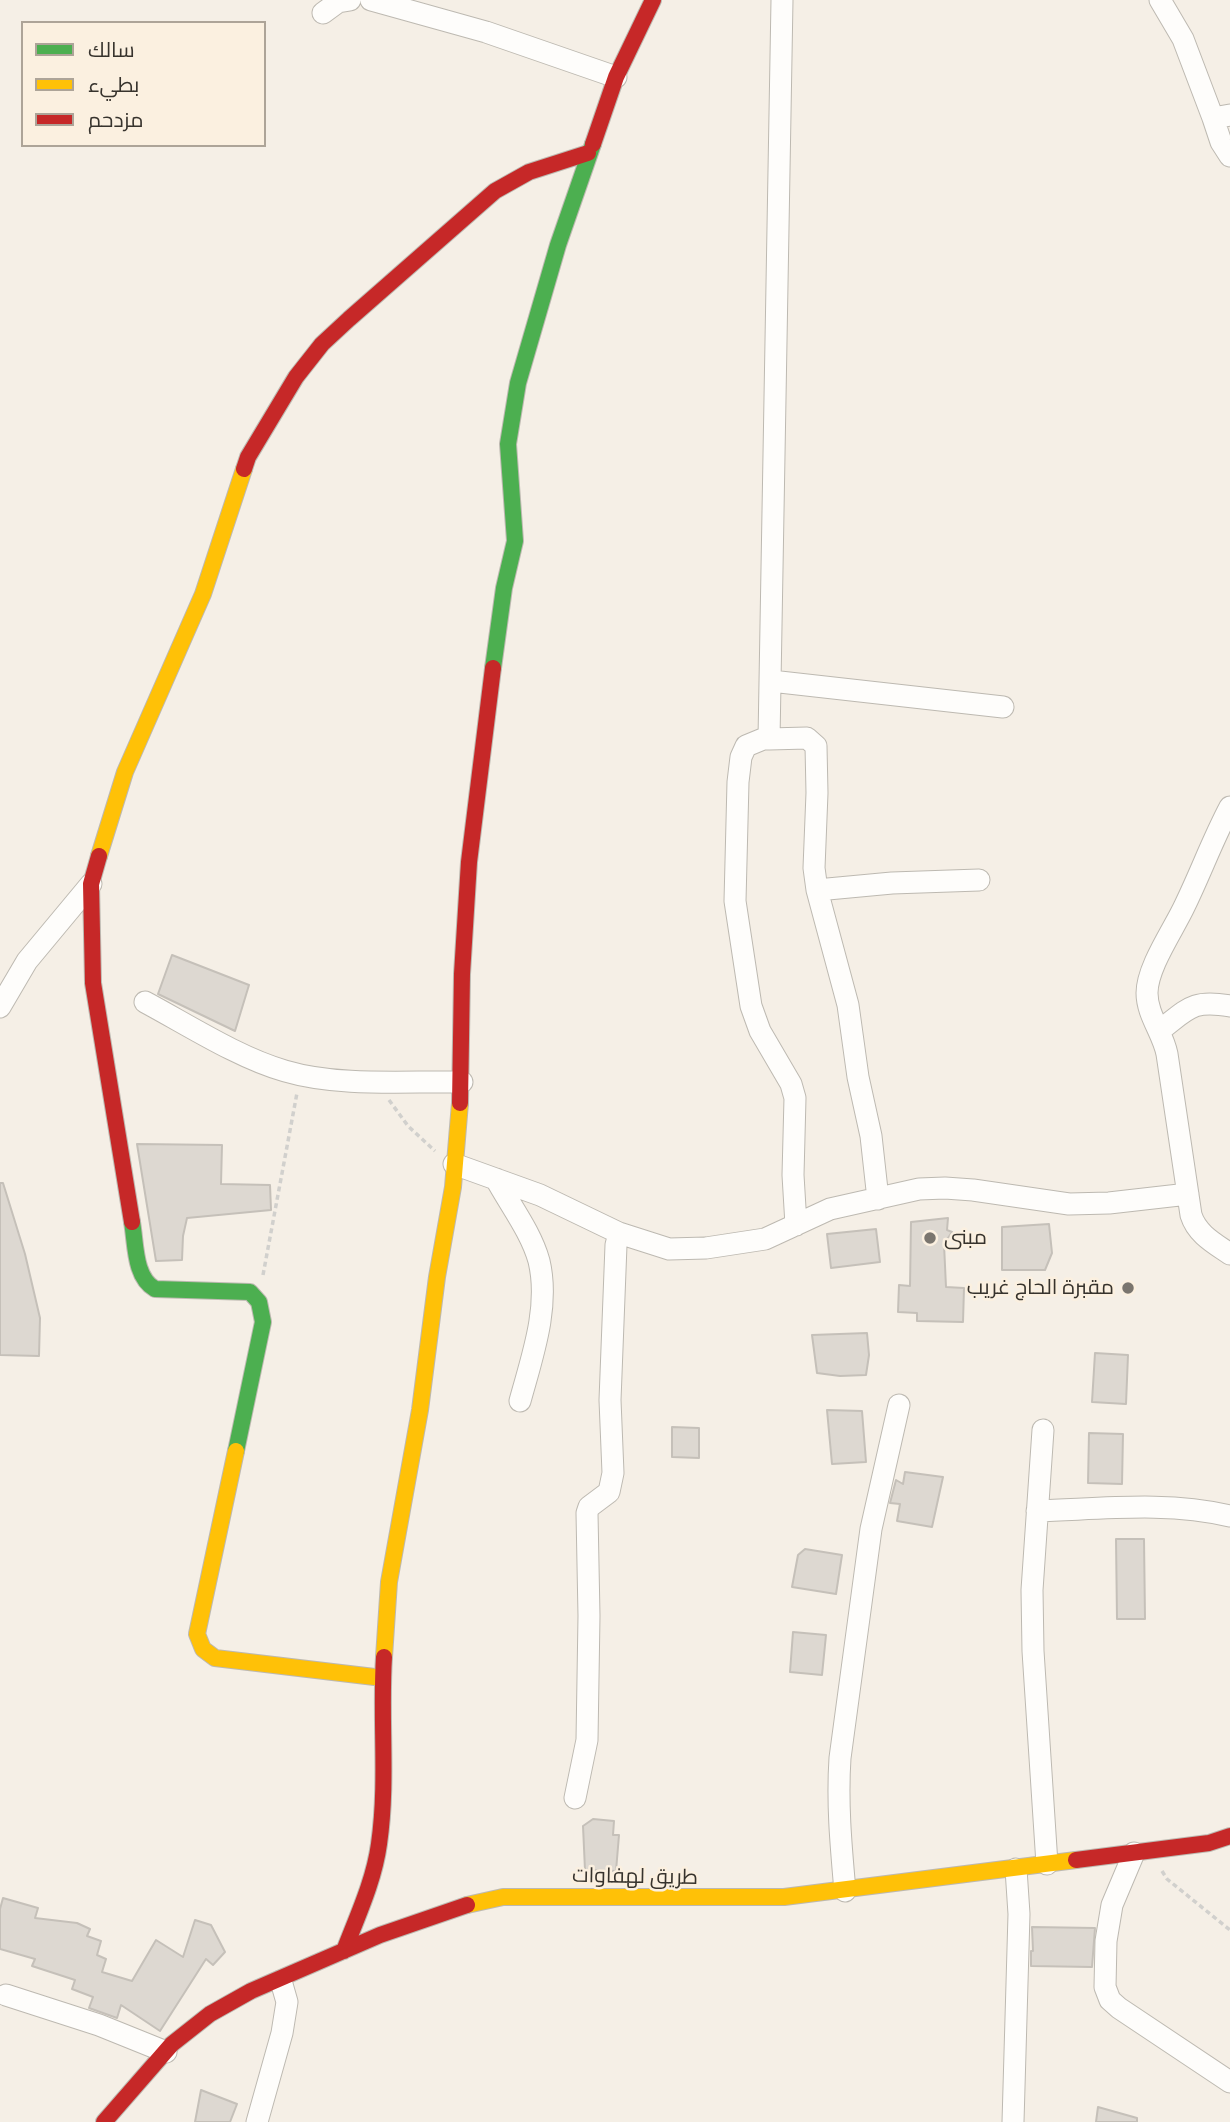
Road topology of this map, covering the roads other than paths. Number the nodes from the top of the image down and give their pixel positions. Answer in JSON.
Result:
{"nodes":[{"id":1,"x":350,"y":0,"type":"edge"},
{"id":2,"x":371,"y":0,"type":"edge"},
{"id":3,"x":653,"y":0,"type":"edge"},
{"id":4,"x":782,"y":0,"type":"edge"},
{"id":5,"x":1160,"y":0,"type":"edge"},
{"id":6,"x":323,"y":13,"type":"dead end"},
{"id":7,"x":616,"y":78,"type":"junction"},
{"id":8,"x":1222,"y":116,"type":"edge"},
{"id":9,"x":588,"y":153,"type":"junction"},
{"id":10,"x":1230,"y":156,"type":"edge"},
{"id":11,"x":771,"y":681,"type":"junction"},
{"id":12,"x":1003,"y":707,"type":"dead end"},
{"id":13,"x":769,"y":739,"type":"junction"},
{"id":14,"x":1230,"y":807,"type":"edge"},
{"id":15,"x":979,"y":880,"type":"dead end"},
{"id":16,"x":91,"y":884,"type":"junction"},
{"id":17,"x":817,"y":890,"type":"junction"},
{"id":18,"x":145,"y":1002,"type":"dead end"},
{"id":19,"x":1230,"y":1006,"type":"edge"},
{"id":20,"x":0,"y":1007,"type":"edge"},
{"id":21,"x":1159,"y":1031,"type":"junction"},
{"id":22,"x":462,"y":1082,"type":"junction"},
{"id":23,"x":454,"y":1164,"type":"junction"},
{"id":24,"x":496,"y":1179,"type":"junction"},
{"id":25,"x":1188,"y":1194,"type":"junction"},
{"id":26,"x":878,"y":1199,"type":"junction"},
{"id":27,"x":796,"y":1225,"type":"junction"},
{"id":28,"x":619,"y":1233,"type":"junction"},
{"id":29,"x":1230,"y":1254,"type":"edge"},
{"id":30,"x":520,"y":1401,"type":"dead end"},
{"id":31,"x":899,"y":1405,"type":"dead end"},
{"id":32,"x":1044,"y":1430,"type":"dead end"},
{"id":33,"x":1037,"y":1511,"type":"junction"},
{"id":34,"x":1230,"y":1516,"type":"edge"},
{"id":35,"x":383,"y":1678,"type":"junction"},
{"id":36,"x":575,"y":1798,"type":"dead end"},
{"id":37,"x":1230,"y":1836,"type":"edge"},
{"id":38,"x":1142,"y":1852,"type":"junction"},
{"id":39,"x":1047,"y":1864,"type":"junction"},
{"id":40,"x":1016,"y":1869,"type":"junction"},
{"id":41,"x":845,"y":1891,"type":"junction"},
{"id":42,"x":344,"y":1951,"type":"junction"},
{"id":43,"x":281,"y":1981,"type":"junction"},
{"id":44,"x":6,"y":1996,"type":"dead end"},
{"id":45,"x":166,"y":2052,"type":"junction"},
{"id":46,"x":1230,"y":2082,"type":"edge"},
{"id":47,"x":104,"y":2122,"type":"edge"},
{"id":48,"x":257,"y":2122,"type":"edge"},
{"id":49,"x":1013,"y":2122,"type":"edge"}],
"edges":[{"from":1,"to":6,"type":"street"},
{"from":2,"to":7,"type":"street"},
{"from":3,"to":7,"type":"street"},
{"from":4,"to":11,"type":"street"},
{"from":5,"to":8,"type":"street"},
{"from":7,"to":9,"type":"street"},
{"from":8,"to":10,"type":"street"},
{"from":9,"to":16,"type":"street"},
{"from":9,"to":22,"type":"street"},
{"from":11,"to":12,"type":"street"},
{"from":11,"to":13,"type":"street"},
{"from":13,"to":17,"type":"street"},
{"from":13,"to":27,"type":"street"},
{"from":14,"to":21,"type":"street"},
{"from":15,"to":17,"type":"street"},
{"from":16,"to":20,"type":"street"},
{"from":16,"to":35,"type":"street"},
{"from":17,"to":26,"type":"street"},
{"from":18,"to":22,"type":"street"},
{"from":19,"to":21,"type":"street"},
{"from":21,"to":25,"type":"street"},
{"from":22,"to":23,"type":"street"},
{"from":23,"to":24,"type":"street"},
{"from":23,"to":35,"type":"street"},
{"from":24,"to":28,"type":"street"},
{"from":24,"to":30,"type":"street"},
{"from":25,"to":26,"type":"street"},
{"from":25,"to":29,"type":"street"},
{"from":26,"to":27,"type":"street"},
{"from":27,"to":28,"type":"street"},
{"from":28,"to":36,"type":"street"},
{"from":31,"to":41,"type":"street"},
{"from":32,"to":33,"type":"street"},
{"from":33,"to":34,"type":"street"},
{"from":33,"to":39,"type":"street"},
{"from":35,"to":42,"type":"street"},
{"from":37,"to":38,"type":"street","name":"طريق لهفاوات"},
{"from":38,"to":39,"type":"street","name":"طريق لهفاوات"},
{"from":38,"to":46,"type":"street"},
{"from":39,"to":40,"type":"street","name":"طريق لهفاوات"},
{"from":40,"to":41,"type":"street","name":"طريق لهفاوات"},
{"from":40,"to":49,"type":"street"},
{"from":41,"to":42,"type":"street","name":"طريق لهفاوات"},
{"from":42,"to":43,"type":"street","name":"طريق لهفاوات"},
{"from":43,"to":45,"type":"street","name":"طريق لهفاوات"},
{"from":43,"to":48,"type":"street"},
{"from":44,"to":45,"type":"street"},
{"from":45,"to":47,"type":"street","name":"طريق لهفاوات"}]}
